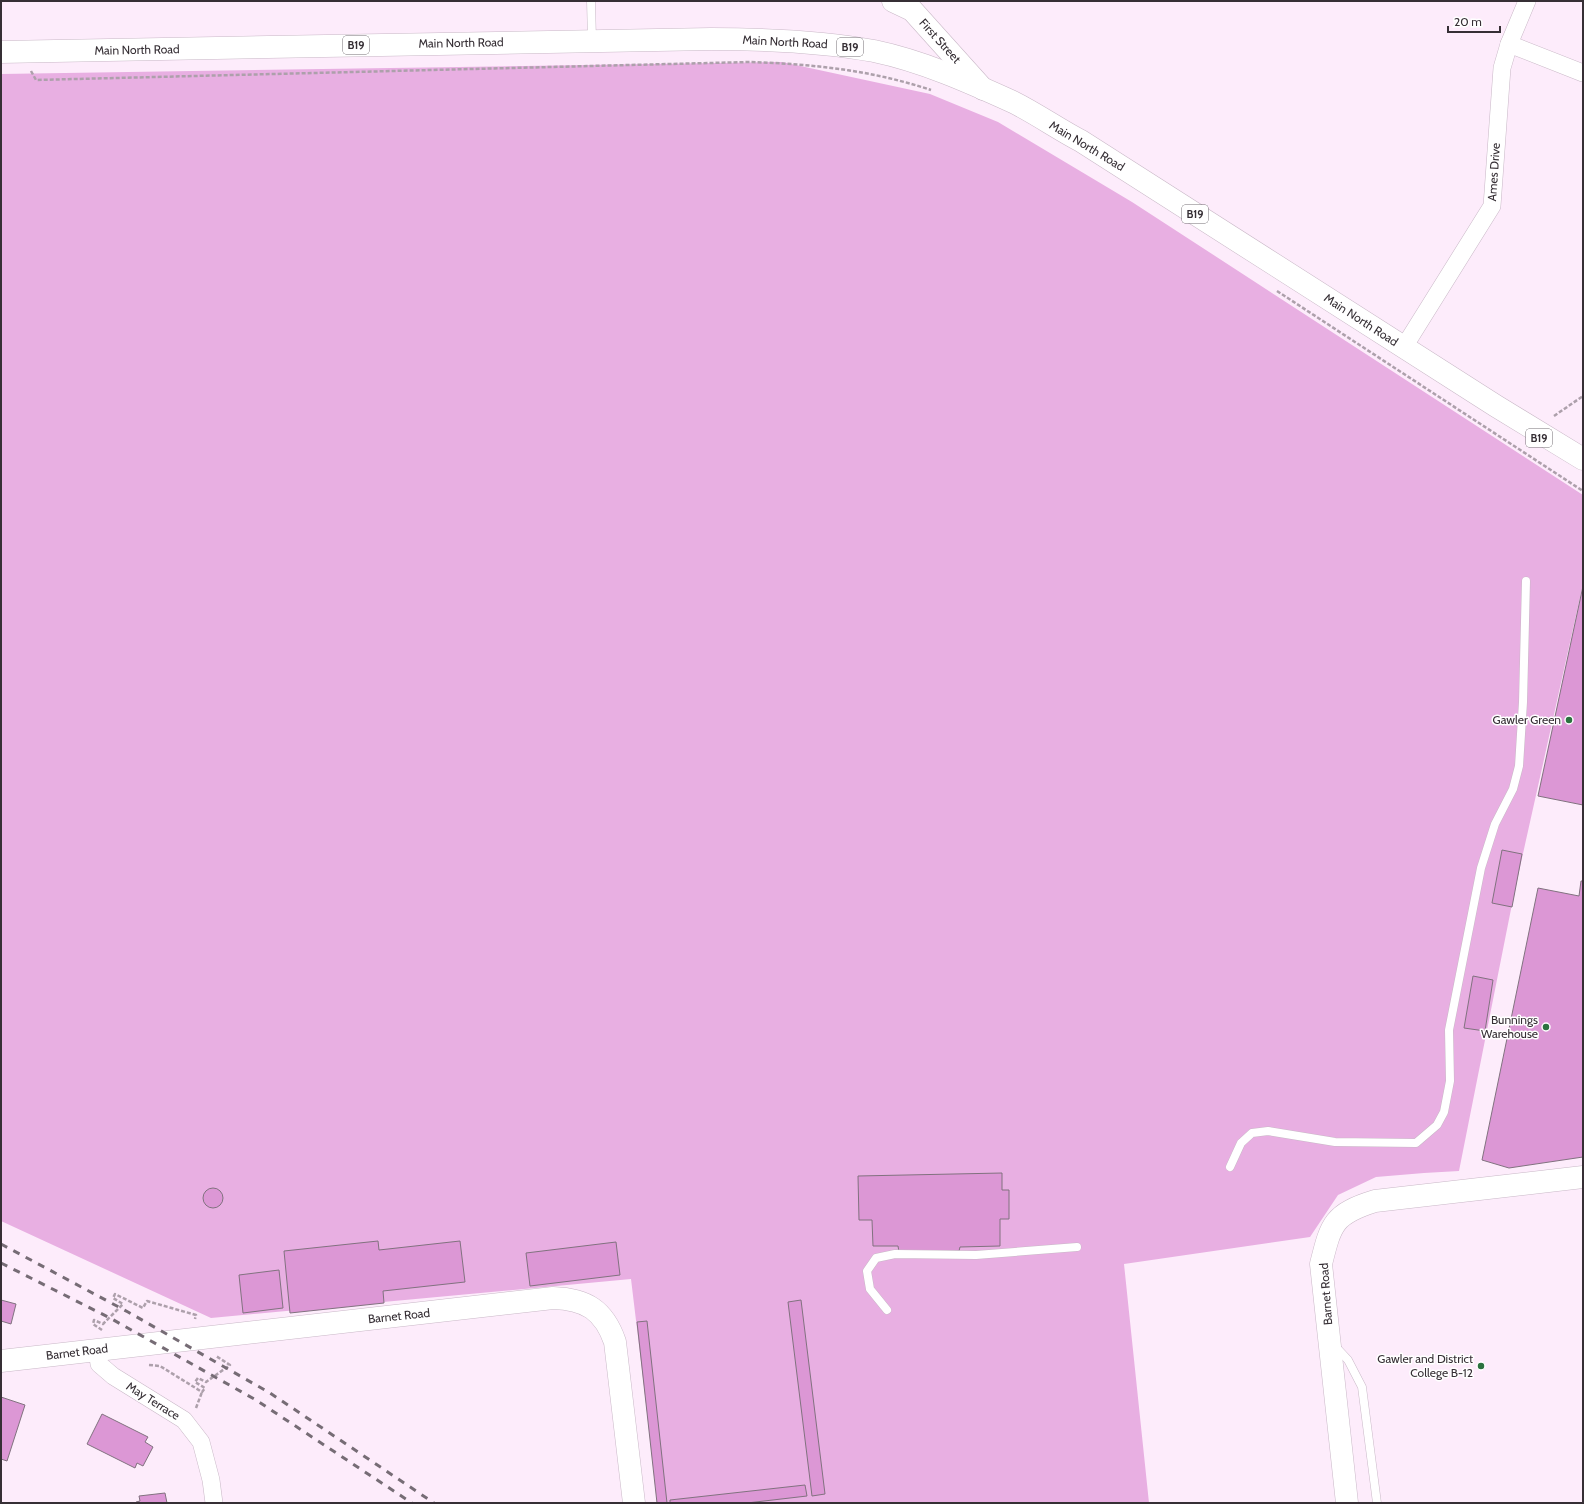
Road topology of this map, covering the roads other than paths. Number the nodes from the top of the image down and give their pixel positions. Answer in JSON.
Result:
{"nodes":[{"id":1,"x":591,"y":1,"type":"edge"},
{"id":2,"x":893,"y":1,"type":"edge"},
{"id":3,"x":1527,"y":1,"type":"edge"},
{"id":4,"x":912,"y":6,"type":"edge"},
{"id":5,"x":592,"y":41,"type":"junction"},
{"id":6,"x":1509,"y":44,"type":"junction"},
{"id":7,"x":1,"y":52,"type":"edge"},
{"id":8,"x":1583,"y":73,"type":"edge"},
{"id":9,"x":982,"y":89,"type":"junction"},
{"id":10,"x":1404,"y":347,"type":"junction"},
{"id":11,"x":1496,"y":406,"type":"junction"},
{"id":12,"x":1583,"y":459,"type":"edge"},
{"id":13,"x":1583,"y":469,"type":"edge"},
{"id":14,"x":1526,"y":581,"type":"dead end"},
{"id":15,"x":1230,"y":1167,"type":"dead end"},
{"id":16,"x":1583,"y":1177,"type":"edge"},
{"id":17,"x":1077,"y":1247,"type":"dead end"},
{"id":18,"x":887,"y":1310,"type":"dead end"},
{"id":19,"x":1329,"y":1340,"type":"junction"},
{"id":20,"x":98,"y":1342,"type":"junction"},
{"id":21,"x":1,"y":1361,"type":"edge"},
{"id":22,"x":214,"y":1503,"type":"edge"},
{"id":23,"x":634,"y":1503,"type":"edge"},
{"id":24,"x":1348,"y":1503,"type":"edge"},
{"id":25,"x":1377,"y":1503,"type":"edge"}],
"edges":[{"from":1,"to":5,"type":"lane"},
{"from":2,"to":4,"type":"main road","name":"First Street"},
{"from":3,"to":6,"type":"street","name":"Ames Drive"},
{"from":4,"to":9,"type":"main road","name":"First Street"},
{"from":5,"to":7,"type":"main road","name":"Main North Road","number":"B19"},
{"from":5,"to":9,"type":"main road","name":"Main North Road","number":"B19"},
{"from":6,"to":8,"type":"street"},
{"from":6,"to":10,"type":"street","name":"Ames Drive"},
{"from":9,"to":10,"type":"main road","name":"Main North Road","number":"B19"},
{"from":10,"to":11,"type":"main road","name":"Main North Road","number":"B19"},
{"from":11,"to":12,"type":"main road","name":"Main North Road","number":"B19"},
{"from":11,"to":13,"type":"main road","name":"Main North Road","number":"B19"},
{"from":14,"to":15,"type":"lane"},
{"from":16,"to":19,"type":"main road","name":"Barnet Road"},
{"from":17,"to":18,"type":"lane"},
{"from":19,"to":24,"type":"main road","name":"Barnet Road"},
{"from":19,"to":25,"type":"lane"},
{"from":20,"to":21,"type":"main road","name":"Barnet Road"},
{"from":20,"to":22,"type":"street","name":"May Terrace"},
{"from":20,"to":23,"type":"main road","name":"Barnet Road"}]}
